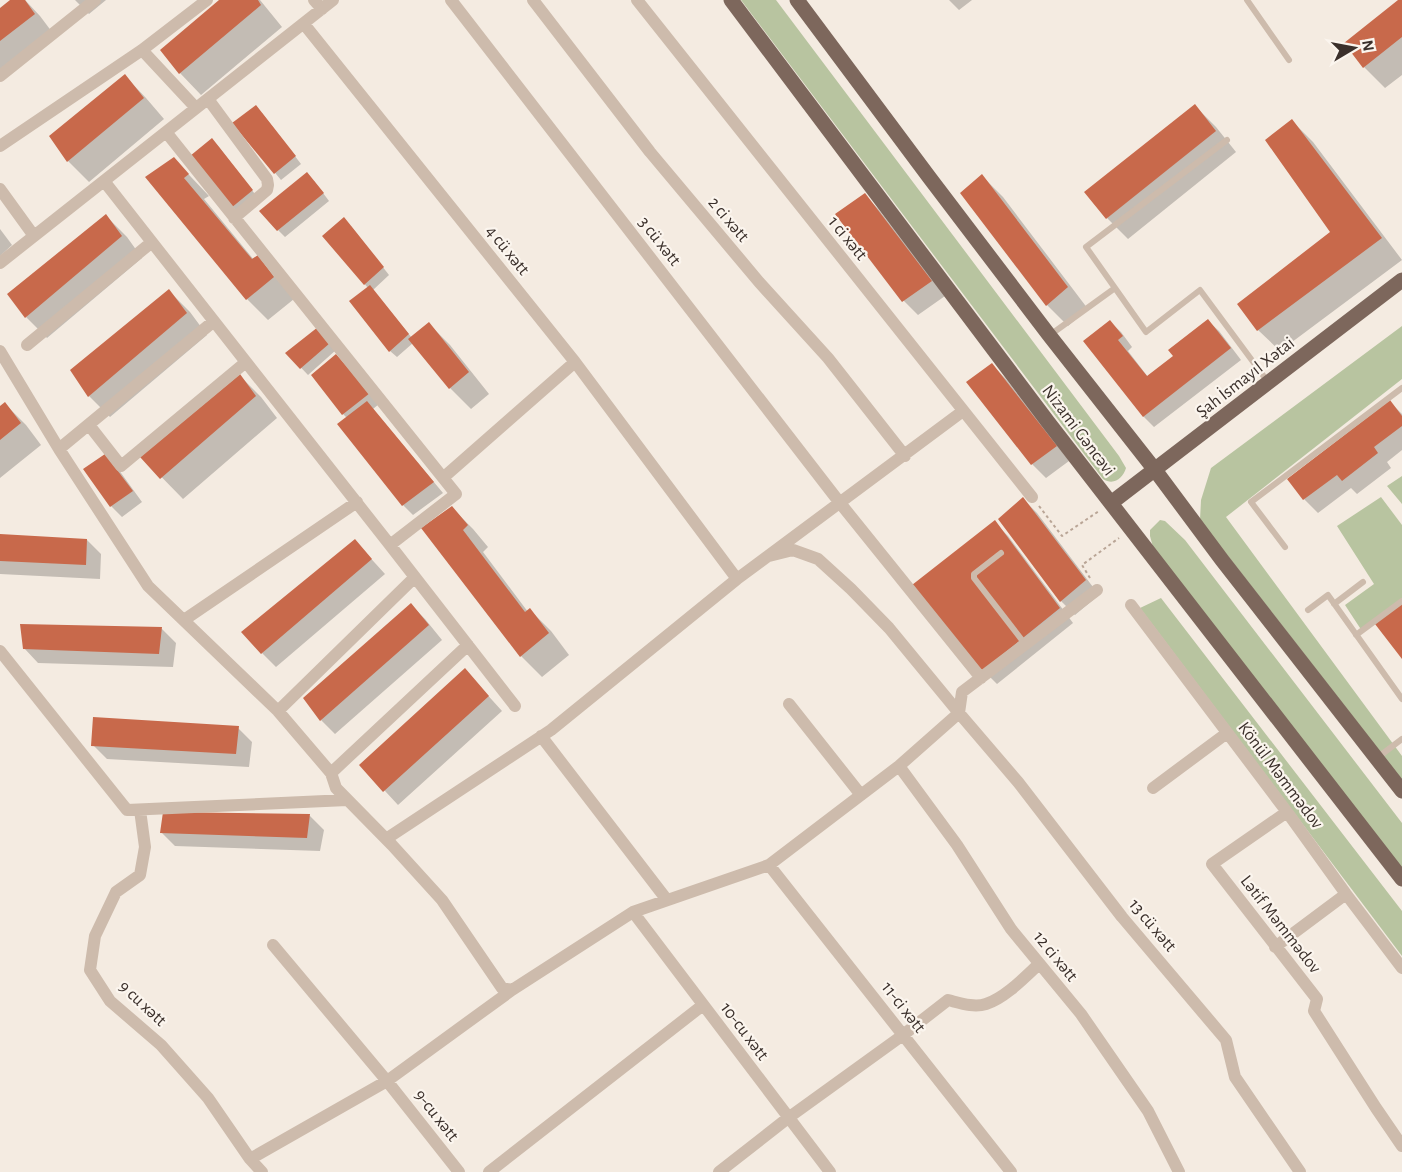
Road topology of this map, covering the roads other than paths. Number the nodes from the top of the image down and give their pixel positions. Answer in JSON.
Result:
{"nodes":[{"id":1,"x":95,"y":0,"type":"edge"},
{"id":2,"x":207,"y":0,"type":"edge"},
{"id":3,"x":333,"y":0,"type":"edge"},
{"id":4,"x":451,"y":0,"type":"edge"},
{"id":5,"x":533,"y":0,"type":"edge"},
{"id":6,"x":637,"y":0,"type":"edge"},
{"id":7,"x":730,"y":0,"type":"edge"},
{"id":8,"x":797,"y":0,"type":"edge"},
{"id":9,"x":1247,"y":0,"type":"edge"},
{"id":10,"x":318,"y":5,"type":"edge"},
{"id":11,"x":304,"y":24,"type":"junction"},
{"id":12,"x":142,"y":50,"type":"junction"},
{"id":13,"x":1289,"y":60,"type":"dead end"},
{"id":14,"x":0,"y":76,"type":"edge"},
{"id":15,"x":208,"y":99,"type":"junction"},
{"id":16,"x":196,"y":108,"type":"junction"},
{"id":17,"x":166,"y":132,"type":"junction"},
{"id":18,"x":1227,"y":140,"type":"dead end"},
{"id":19,"x":0,"y":146,"type":"edge"},
{"id":20,"x":104,"y":181,"type":"junction"},
{"id":21,"x":0,"y":189,"type":"edge"},
{"id":22,"x":234,"y":218,"type":"junction"},
{"id":23,"x":34,"y":236,"type":"junction"},
{"id":24,"x":152,"y":242,"type":"junction"},
{"id":25,"x":0,"y":263,"type":"edge"},
{"id":26,"x":1402,"y":280,"type":"edge"},
{"id":27,"x":1115,"y":288,"type":"junction"},
{"id":28,"x":214,"y":321,"type":"junction"},
{"id":29,"x":1050,"y":335,"type":"junction"},
{"id":30,"x":27,"y":345,"type":"dead end"},
{"id":31,"x":0,"y":351,"type":"edge"},
{"id":32,"x":246,"y":362,"type":"junction"},
{"id":33,"x":575,"y":362,"type":"junction"},
{"id":34,"x":4,"y":365,"type":"edge"},
{"id":35,"x":1269,"y":383,"type":"junction"},
{"id":36,"x":1402,"y":388,"type":"edge"},
{"id":37,"x":963,"y":411,"type":"junction"},
{"id":38,"x":89,"y":424,"type":"junction"},
{"id":39,"x":59,"y":449,"type":"junction"},
{"id":40,"x":905,"y":456,"type":"junction"},
{"id":41,"x":1155,"y":470,"type":"junction"},
{"id":42,"x":444,"y":477,"type":"junction"},
{"id":43,"x":1032,"y":497,"type":"road end"},
{"id":44,"x":357,"y":502,"type":"junction"},
{"id":45,"x":840,"y":503,"type":"junction"},
{"id":46,"x":1111,"y":503,"type":"junction"},
{"id":47,"x":390,"y":545,"type":"junction"},
{"id":48,"x":1285,"y":547,"type":"dead end"},
{"id":49,"x":1001,"y":554,"type":"dead end"},
{"id":50,"x":769,"y":556,"type":"junction"},
{"id":51,"x":414,"y":577,"type":"junction"},
{"id":52,"x":737,"y":579,"type":"junction"},
{"id":53,"x":1363,"y":582,"type":"dead end"},
{"id":54,"x":1097,"y":590,"type":"road end"},
{"id":55,"x":1402,"y":601,"type":"edge"},
{"id":56,"x":1334,"y":604,"type":"junction"},
{"id":57,"x":1131,"y":605,"type":"dead end"},
{"id":58,"x":1308,"y":610,"type":"dead end"},
{"id":59,"x":184,"y":620,"type":"junction"},
{"id":60,"x":1356,"y":635,"type":"junction"},
{"id":61,"x":468,"y":645,"type":"junction"},
{"id":62,"x":1025,"y":645,"type":"junction"},
{"id":63,"x":0,"y":651,"type":"edge"},
{"id":64,"x":981,"y":678,"type":"junction"},
{"id":65,"x":1402,"y":699,"type":"edge"},
{"id":66,"x":789,"y":704,"type":"dead end"},
{"id":67,"x":515,"y":706,"type":"dead end"},
{"id":68,"x":279,"y":711,"type":"junction"},
{"id":69,"x":959,"y":713,"type":"junction"},
{"id":70,"x":1227,"y":733,"type":"junction"},
{"id":71,"x":541,"y":736,"type":"junction"},
{"id":72,"x":1402,"y":739,"type":"edge"},
{"id":73,"x":1377,"y":758,"type":"junction"},
{"id":74,"x":899,"y":766,"type":"junction"},
{"id":75,"x":332,"y":773,"type":"junction"},
{"id":76,"x":1152,"y":788,"type":"dead end"},
{"id":77,"x":1402,"y":791,"type":"edge"},
{"id":78,"x":861,"y":795,"type":"junction"},
{"id":79,"x":347,"y":800,"type":"junction"},
{"id":80,"x":140,"y":810,"type":"junction"},
{"id":81,"x":1287,"y":812,"type":"junction"},
{"id":82,"x":386,"y":839,"type":"junction"},
{"id":83,"x":769,"y":865,"type":"junction"},
{"id":84,"x":1402,"y":879,"type":"edge"},
{"id":85,"x":1346,"y":894,"type":"junction"},
{"id":86,"x":667,"y":900,"type":"junction"},
{"id":87,"x":633,"y":912,"type":"junction"},
{"id":88,"x":273,"y":945,"type":"dead end"},
{"id":89,"x":1275,"y":947,"type":"junction"},
{"id":90,"x":1039,"y":964,"type":"junction"},
{"id":91,"x":1402,"y":968,"type":"edge"},
{"id":92,"x":512,"y":990,"type":"junction"},
{"id":93,"x":703,"y":1005,"type":"junction"},
{"id":94,"x":903,"y":1035,"type":"junction"},
{"id":95,"x":387,"y":1081,"type":"junction"},
{"id":96,"x":788,"y":1118,"type":"junction"},
{"id":97,"x":1402,"y":1146,"type":"edge"},
{"id":98,"x":250,"y":1159,"type":"junction"},
{"id":99,"x":262,"y":1172,"type":"edge"},
{"id":100,"x":459,"y":1172,"type":"edge"},
{"id":101,"x":489,"y":1172,"type":"edge"},
{"id":102,"x":719,"y":1172,"type":"edge"},
{"id":103,"x":830,"y":1172,"type":"edge"},
{"id":104,"x":1011,"y":1172,"type":"edge"},
{"id":105,"x":1179,"y":1172,"type":"edge"},
{"id":106,"x":1300,"y":1172,"type":"edge"}],
"edges":[{"from":1,"to":14,"type":"street"},
{"from":2,"to":12,"type":"street"},
{"from":3,"to":10,"type":"street"},
{"from":4,"to":45,"type":"street","name":"3 cü xətt"},
{"from":5,"to":40,"type":"street","name":"2 ci xətt"},
{"from":6,"to":37,"type":"street","name":"1 ci xətt"},
{"from":7,"to":46,"type":"main road","name":"Nizami Gəncəvi"},
{"from":8,"to":29,"type":"main road","name":"Nizami Gəncəvi"},
{"from":9,"to":13,"type":"lane"},
{"from":10,"to":11,"type":"street"},
{"from":11,"to":15,"type":"street"},
{"from":11,"to":33,"type":"street","name":"4 cü xətt"},
{"from":12,"to":16,"type":"street"},
{"from":12,"to":19,"type":"street"},
{"from":15,"to":16,"type":"street"},
{"from":15,"to":22,"type":"street"},
{"from":16,"to":17,"type":"street"},
{"from":17,"to":20,"type":"street"},
{"from":17,"to":22,"type":"street"},
{"from":18,"to":27,"type":"lane"},
{"from":20,"to":23,"type":"street"},
{"from":20,"to":24,"type":"street"},
{"from":21,"to":23,"type":"street"},
{"from":22,"to":42,"type":"street"},
{"from":23,"to":25,"type":"street"},
{"from":24,"to":28,"type":"street"},
{"from":24,"to":30,"type":"street"},
{"from":26,"to":35,"type":"main road","name":"Şah İsmayıl Xətai"},
{"from":27,"to":29,"type":"lane"},
{"from":27,"to":35,"type":"lane"},
{"from":28,"to":32,"type":"street"},
{"from":28,"to":38,"type":"street"},
{"from":29,"to":41,"type":"main road","name":"Nizami Gəncəvi"},
{"from":31,"to":34,"type":"street"},
{"from":32,"to":38,"type":"street"},
{"from":32,"to":44,"type":"street"},
{"from":33,"to":42,"type":"street"},
{"from":33,"to":52,"type":"street","name":"4 cü xətt"},
{"from":34,"to":39,"type":"street"},
{"from":35,"to":41,"type":"main road","name":"Şah İsmayıl Xətai"},
{"from":36,"to":48,"type":"lane"},
{"from":37,"to":40,"type":"street"},
{"from":37,"to":43,"type":"street","name":"1 ci xətt"},
{"from":38,"to":39,"type":"street"},
{"from":39,"to":59,"type":"street"},
{"from":40,"to":45,"type":"street"},
{"from":41,"to":46,"type":"main road","name":"Şah İsmayıl Xətai"},
{"from":41,"to":73,"type":"main road","name":"Nizami Gəncəvi"},
{"from":42,"to":47,"type":"street"},
{"from":44,"to":47,"type":"street"},
{"from":44,"to":59,"type":"street"},
{"from":45,"to":50,"type":"street"},
{"from":45,"to":64,"type":"street","name":"3 cü xətt"},
{"from":46,"to":84,"type":"main road","name":"Nizami Gəncəvi"},
{"from":47,"to":51,"type":"street"},
{"from":49,"to":62,"type":"lane"},
{"from":50,"to":52,"type":"street"},
{"from":50,"to":69,"type":"street","name":"13 cü xətt"},
{"from":51,"to":61,"type":"street"},
{"from":51,"to":68,"type":"street"},
{"from":52,"to":71,"type":"street"},
{"from":53,"to":56,"type":"lane"},
{"from":54,"to":62,"type":"street"},
{"from":55,"to":60,"type":"lane"},
{"from":56,"to":58,"type":"lane"},
{"from":56,"to":60,"type":"lane"},
{"from":57,"to":70,"type":"street","name":"Könül Məmmədov"},
{"from":59,"to":68,"type":"street"},
{"from":60,"to":65,"type":"lane"},
{"from":61,"to":67,"type":"street"},
{"from":61,"to":75,"type":"street"},
{"from":62,"to":64,"type":"street"},
{"from":63,"to":80,"type":"street"},
{"from":64,"to":69,"type":"street"},
{"from":66,"to":78,"type":"street"},
{"from":68,"to":75,"type":"street"},
{"from":69,"to":74,"type":"street"},
{"from":69,"to":106,"type":"street","name":"13 cü xətt"},
{"from":70,"to":76,"type":"street"},
{"from":70,"to":81,"type":"street","name":"Könül Məmmədov"},
{"from":71,"to":82,"type":"street"},
{"from":71,"to":86,"type":"street"},
{"from":72,"to":73,"type":"lane"},
{"from":73,"to":77,"type":"main road","name":"Nizami Gəncəvi"},
{"from":74,"to":78,"type":"street"},
{"from":74,"to":90,"type":"street","name":"12 ci xətt"},
{"from":75,"to":79,"type":"street"},
{"from":78,"to":83,"type":"street"},
{"from":79,"to":80,"type":"street"},
{"from":79,"to":82,"type":"street"},
{"from":80,"to":98,"type":"street","name":"9 cu xətt"},
{"from":81,"to":85,"type":"street","name":"Könül Məmmədov"},
{"from":81,"to":89,"type":"street","name":"Lətif Məmmədov"},
{"from":82,"to":92,"type":"street"},
{"from":83,"to":86,"type":"street"},
{"from":83,"to":94,"type":"street","name":"11-ci xətt"},
{"from":85,"to":89,"type":"street"},
{"from":85,"to":91,"type":"street","name":"Könül Məmmədov"},
{"from":86,"to":87,"type":"street"},
{"from":87,"to":92,"type":"street"},
{"from":87,"to":93,"type":"street","name":"10-cu xətt"},
{"from":88,"to":95,"type":"street","name":"9-cu xətt"},
{"from":89,"to":97,"type":"street","name":"Lətif Məmmədov"},
{"from":90,"to":94,"type":"street"},
{"from":90,"to":105,"type":"street","name":"12 ci xətt"},
{"from":92,"to":95,"type":"street"},
{"from":93,"to":96,"type":"street","name":"10-cu xətt"},
{"from":93,"to":101,"type":"street"},
{"from":94,"to":96,"type":"street"},
{"from":94,"to":104,"type":"street","name":"11-ci xətt"},
{"from":95,"to":98,"type":"street"},
{"from":95,"to":100,"type":"street","name":"9-cu xətt"},
{"from":96,"to":102,"type":"street"},
{"from":96,"to":103,"type":"street","name":"10-cu xətt"},
{"from":98,"to":99,"type":"street","name":"9 cu xətt"}]}
